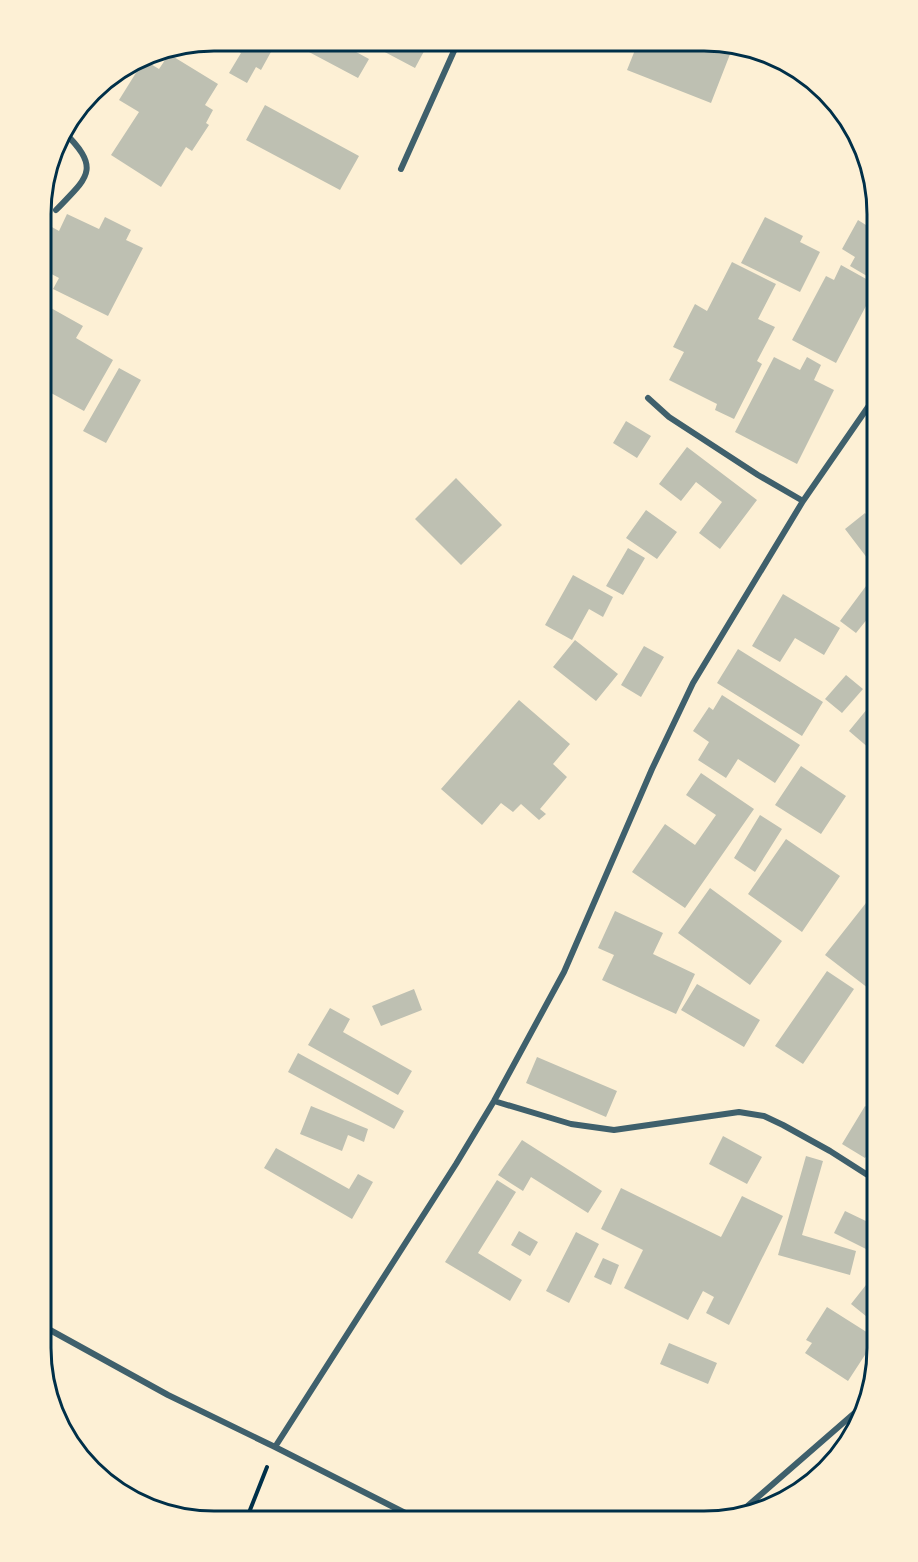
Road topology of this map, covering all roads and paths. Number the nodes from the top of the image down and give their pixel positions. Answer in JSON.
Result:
{"nodes":[{"id":1,"x":454,"y":51,"type":"edge"},
{"id":2,"x":70,"y":138,"type":"edge"},
{"id":3,"x":401,"y":169,"type":"dead end"},
{"id":4,"x":56,"y":210,"type":"dead end"},
{"id":5,"x":648,"y":398,"type":"dead end"},
{"id":6,"x":867,"y":409,"type":"edge"},
{"id":7,"x":802,"y":501,"type":"junction"},
{"id":8,"x":494,"y":1101,"type":"junction"},
{"id":9,"x":867,"y":1175,"type":"edge"},
{"id":10,"x":51,"y":1331,"type":"edge"},
{"id":11,"x":853,"y":1415,"type":"edge"},
{"id":12,"x":275,"y":1447,"type":"junction"},
{"id":13,"x":749,"y":1504,"type":"edge"},
{"id":14,"x":250,"y":1511,"type":"edge"},
{"id":15,"x":401,"y":1511,"type":"edge"}],
"edges":[{"from":1,"to":3,"type":"street"},
{"from":2,"to":4,"type":"street"},
{"from":5,"to":7,"type":"street"},
{"from":6,"to":7,"type":"street"},
{"from":7,"to":8,"type":"street"},
{"from":8,"to":9,"type":"street"},
{"from":8,"to":12,"type":"street"},
{"from":10,"to":12,"type":"street"},
{"from":11,"to":13,"type":"street"},
{"from":12,"to":14,"type":"path"},
{"from":12,"to":15,"type":"street"}]}
